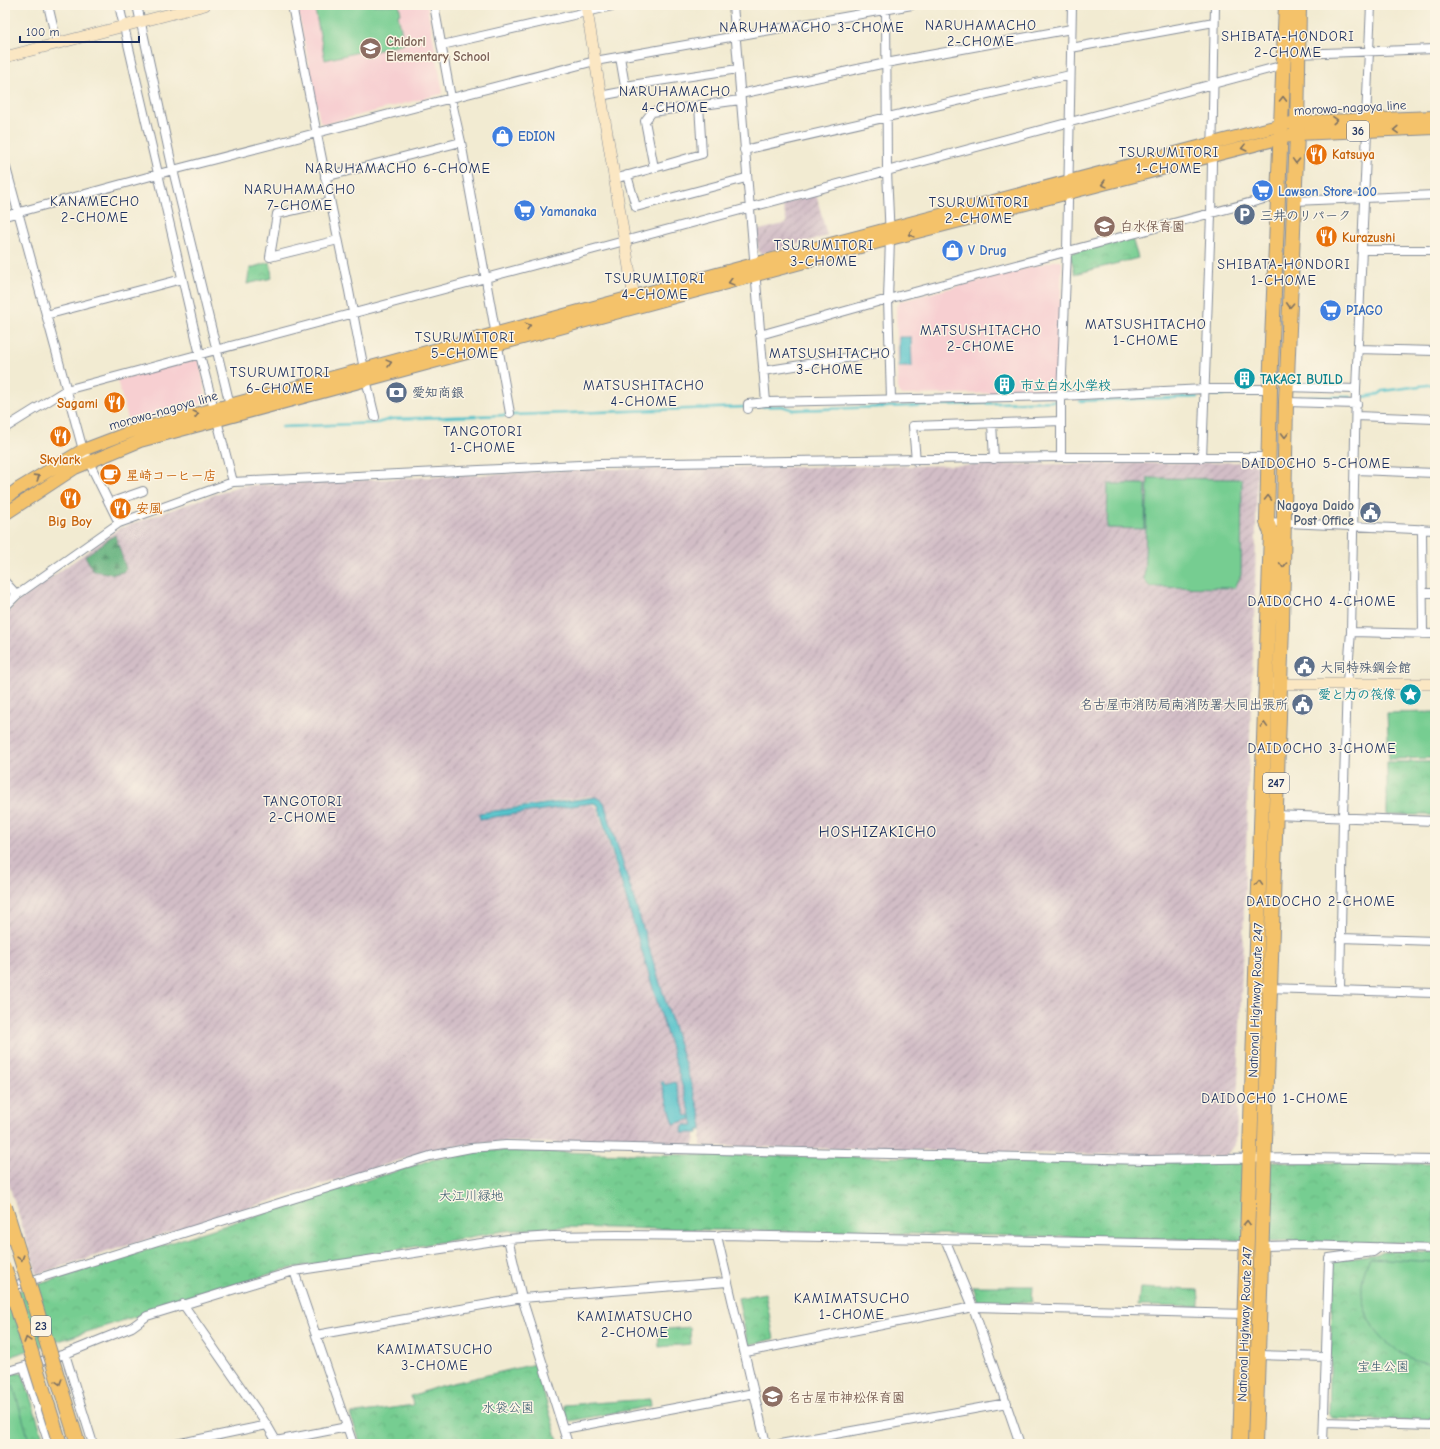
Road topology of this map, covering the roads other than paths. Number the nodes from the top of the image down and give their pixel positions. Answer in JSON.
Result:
{"nodes":[{"id":1,"x":48,"y":5,"type":"edge"},
{"id":2,"x":119,"y":5,"type":"edge"},
{"id":3,"x":136,"y":5,"type":"edge"},
{"id":4,"x":205,"y":5,"type":"edge"},
{"id":5,"x":292,"y":5,"type":"edge"},
{"id":6,"x":434,"y":5,"type":"edge"},
{"id":7,"x":617,"y":5,"type":"edge"},
{"id":8,"x":732,"y":5,"type":"edge"},
{"id":9,"x":912,"y":5,"type":"edge"},
{"id":10,"x":1072,"y":5,"type":"edge"},
{"id":11,"x":1215,"y":5,"type":"edge"},
{"id":12,"x":1286,"y":5,"type":"edge"},
{"id":13,"x":1299,"y":5,"type":"edge"},
{"id":14,"x":1371,"y":5,"type":"edge"},
{"id":15,"x":886,"y":7,"type":"edge"},
{"id":16,"x":586,"y":8,"type":"edge"},
{"id":17,"x":140,"y":22,"type":"junction"},
{"id":18,"x":1214,"y":22,"type":"junction"},
{"id":19,"x":124,"y":26,"type":"junction"},
{"id":20,"x":1071,"y":29,"type":"junction"},
{"id":21,"x":735,"y":36,"type":"junction"},
{"id":22,"x":57,"y":43,"type":"junction"},
{"id":23,"x":442,"y":45,"type":"junction"},
{"id":24,"x":1071,"y":48,"type":"junction"},
{"id":25,"x":1435,"y":49,"type":"edge"},
{"id":26,"x":1369,"y":52,"type":"junction"},
{"id":27,"x":1298,"y":54,"type":"junction"},
{"id":28,"x":5,"y":56,"type":"edge"},
{"id":29,"x":620,"y":57,"type":"junction"},
{"id":30,"x":595,"y":61,"type":"junction"},
{"id":31,"x":886,"y":63,"type":"junction"},
{"id":32,"x":1284,"y":65,"type":"junction"},
{"id":33,"x":738,"y":69,"type":"junction"},
{"id":34,"x":1070,"y":75,"type":"junction"},
{"id":35,"x":1213,"y":85,"type":"junction"},
{"id":36,"x":625,"y":86,"type":"junction"},
{"id":37,"x":600,"y":96,"type":"junction"},
{"id":38,"x":740,"y":97,"type":"junction"},
{"id":39,"x":451,"y":98,"type":"junction"},
{"id":40,"x":699,"y":106,"type":"junction"},
{"id":41,"x":886,"y":116,"type":"junction"},
{"id":42,"x":1435,"y":117,"type":"edge"},
{"id":43,"x":1068,"y":122,"type":"junction"},
{"id":44,"x":1367,"y":125,"type":"junction"},
{"id":45,"x":1435,"y":128,"type":"edge"},
{"id":46,"x":1289,"y":130,"type":"junction"},
{"id":47,"x":316,"y":134,"type":"junction"},
{"id":48,"x":461,"y":142,"type":"junction"},
{"id":49,"x":1211,"y":143,"type":"junction"},
{"id":50,"x":744,"y":150,"type":"junction"},
{"id":51,"x":1211,"y":156,"type":"junction"},
{"id":52,"x":5,"y":164,"type":"edge"},
{"id":53,"x":654,"y":168,"type":"junction"},
{"id":54,"x":173,"y":170,"type":"junction"},
{"id":55,"x":887,"y":171,"type":"junction"},
{"id":56,"x":159,"y":174,"type":"junction"},
{"id":57,"x":628,"y":175,"type":"junction"},
{"id":58,"x":325,"y":177,"type":"junction"},
{"id":59,"x":746,"y":178,"type":"junction"},
{"id":60,"x":614,"y":179,"type":"junction"},
{"id":61,"x":1067,"y":181,"type":"junction"},
{"id":62,"x":1067,"y":194,"type":"junction"},
{"id":63,"x":1279,"y":195,"type":"junction"},
{"id":64,"x":1435,"y":195,"type":"edge"},
{"id":65,"x":1364,"y":197,"type":"junction"},
{"id":66,"x":1294,"y":201,"type":"junction"},
{"id":67,"x":330,"y":202,"type":"junction"},
{"id":68,"x":749,"y":208,"type":"junction"},
{"id":69,"x":18,"y":212,"type":"junction"},
{"id":70,"x":1211,"y":215,"type":"junction"},
{"id":71,"x":5,"y":216,"type":"edge"},
{"id":72,"x":890,"y":234,"type":"junction"},
{"id":73,"x":338,"y":240,"type":"junction"},
{"id":74,"x":624,"y":241,"type":"junction"},
{"id":75,"x":1363,"y":250,"type":"junction"},
{"id":76,"x":1435,"y":250,"type":"edge"},
{"id":77,"x":1067,"y":251,"type":"junction"},
{"id":78,"x":754,"y":270,"type":"junction"},
{"id":79,"x":484,"y":278,"type":"junction"},
{"id":80,"x":182,"y":279,"type":"junction"},
{"id":81,"x":888,"y":299,"type":"junction"},
{"id":82,"x":634,"y":302,"type":"junction"},
{"id":83,"x":353,"y":313,"type":"junction"},
{"id":84,"x":46,"y":315,"type":"junction"},
{"id":85,"x":760,"y":335,"type":"junction"},
{"id":86,"x":495,"y":340,"type":"junction"},
{"id":87,"x":1358,"y":349,"type":"junction"},
{"id":88,"x":216,"y":350,"type":"junction"},
{"id":89,"x":1435,"y":351,"type":"edge"},
{"id":90,"x":890,"y":352,"type":"junction"},
{"id":91,"x":200,"y":354,"type":"junction"},
{"id":92,"x":763,"y":371,"type":"junction"},
{"id":93,"x":364,"y":375,"type":"junction"},
{"id":94,"x":1286,"y":387,"type":"junction"},
{"id":95,"x":1205,"y":389,"type":"junction"},
{"id":96,"x":1270,"y":389,"type":"junction"},
{"id":97,"x":1356,"y":389,"type":"junction"},
{"id":98,"x":66,"y":390,"type":"junction"},
{"id":99,"x":1061,"y":396,"type":"junction"},
{"id":100,"x":891,"y":399,"type":"junction"},
{"id":101,"x":766,"y":402,"type":"junction"},
{"id":102,"x":1286,"y":402,"type":"junction"},
{"id":103,"x":1356,"y":404,"type":"junction"},
{"id":104,"x":230,"y":405,"type":"junction"},
{"id":105,"x":748,"y":408,"type":"dead end"},
{"id":106,"x":510,"y":413,"type":"dead end"},
{"id":107,"x":214,"y":415,"type":"junction"},
{"id":108,"x":375,"y":416,"type":"dead end"},
{"id":109,"x":1356,"y":416,"type":"junction"},
{"id":110,"x":1435,"y":419,"type":"edge"},
{"id":111,"x":1060,"y":421,"type":"junction"},
{"id":112,"x":992,"y":423,"type":"junction"},
{"id":113,"x":5,"y":428,"type":"edge"},
{"id":114,"x":83,"y":450,"type":"junction"},
{"id":115,"x":1061,"y":457,"type":"junction"},
{"id":116,"x":1268,"y":457,"type":"junction"},
{"id":117,"x":1202,"y":458,"type":"junction"},
{"id":118,"x":994,"y":459,"type":"junction"},
{"id":119,"x":916,"y":461,"type":"junction"},
{"id":120,"x":89,"y":462,"type":"junction"},
{"id":121,"x":1356,"y":470,"type":"junction"},
{"id":122,"x":1435,"y":473,"type":"edge"},
{"id":123,"x":233,"y":482,"type":"junction"},
{"id":124,"x":143,"y":491,"type":"dead end"},
{"id":125,"x":5,"y":499,"type":"edge"},
{"id":126,"x":109,"y":503,"type":"junction"},
{"id":127,"x":5,"y":514,"type":"edge"},
{"id":128,"x":1267,"y":522,"type":"junction"},
{"id":129,"x":119,"y":523,"type":"junction"},
{"id":130,"x":1284,"y":523,"type":"junction"},
{"id":131,"x":1353,"y":527,"type":"junction"},
{"id":132,"x":1422,"y":529,"type":"junction"},
{"id":133,"x":1435,"y":530,"type":"edge"},
{"id":134,"x":5,"y":582,"type":"edge"},
{"id":135,"x":1423,"y":593,"type":"junction"},
{"id":136,"x":1435,"y":593,"type":"edge"},
{"id":137,"x":17,"y":595,"type":"junction"},
{"id":138,"x":5,"y":607,"type":"edge"},
{"id":139,"x":1351,"y":632,"type":"junction"},
{"id":140,"x":1423,"y":634,"type":"junction"},
{"id":141,"x":1435,"y":634,"type":"edge"},
{"id":142,"x":1347,"y":682,"type":"junction"},
{"id":143,"x":1272,"y":684,"type":"junction"},
{"id":144,"x":1435,"y":684,"type":"edge"},
{"id":145,"x":1274,"y":815,"type":"junction"},
{"id":146,"x":1343,"y":817,"type":"junction"},
{"id":147,"x":1435,"y":821,"type":"edge"},
{"id":148,"x":1341,"y":938,"type":"junction"},
{"id":149,"x":1435,"y":941,"type":"edge"},
{"id":150,"x":1262,"y":988,"type":"junction"},
{"id":151,"x":1340,"y":990,"type":"junction"},
{"id":152,"x":1435,"y":992,"type":"edge"},
{"id":153,"x":1256,"y":1159,"type":"junction"},
{"id":154,"x":1435,"y":1160,"type":"edge"},
{"id":155,"x":5,"y":1207,"type":"edge"},
{"id":156,"x":717,"y":1236,"type":"junction"},
{"id":157,"x":508,"y":1239,"type":"junction"},
{"id":158,"x":945,"y":1239,"type":"junction"},
{"id":159,"x":1254,"y":1245,"type":"junction"},
{"id":160,"x":1380,"y":1247,"type":"junction"},
{"id":161,"x":1435,"y":1249,"type":"edge"},
{"id":162,"x":5,"y":1269,"type":"edge"},
{"id":163,"x":294,"y":1271,"type":"junction"},
{"id":164,"x":727,"y":1282,"type":"junction"},
{"id":165,"x":5,"y":1288,"type":"edge"},
{"id":166,"x":522,"y":1298,"type":"junction"},
{"id":167,"x":183,"y":1304,"type":"junction"},
{"id":168,"x":973,"y":1307,"type":"junction"},
{"id":169,"x":1244,"y":1314,"type":"junction"},
{"id":170,"x":316,"y":1335,"type":"junction"},
{"id":171,"x":746,"y":1352,"type":"junction"},
{"id":172,"x":65,"y":1354,"type":"junction"},
{"id":173,"x":1258,"y":1355,"type":"junction"},
{"id":174,"x":1326,"y":1357,"type":"junction"},
{"id":175,"x":24,"y":1368,"type":"junction"},
{"id":176,"x":5,"y":1372,"type":"edge"},
{"id":177,"x":754,"y":1393,"type":"junction"},
{"id":178,"x":1007,"y":1403,"type":"junction"},
{"id":179,"x":1324,"y":1422,"type":"junction"},
{"id":180,"x":267,"y":1425,"type":"junction"},
{"id":181,"x":1435,"y":1426,"type":"edge"},
{"id":182,"x":347,"y":1427,"type":"junction"},
{"id":183,"x":564,"y":1429,"type":"junction"},
{"id":184,"x":277,"y":1442,"type":"edge"},
{"id":185,"x":49,"y":1444,"type":"edge"},
{"id":186,"x":60,"y":1444,"type":"edge"},
{"id":187,"x":78,"y":1444,"type":"edge"},
{"id":188,"x":93,"y":1444,"type":"edge"},
{"id":189,"x":176,"y":1444,"type":"edge"},
{"id":190,"x":353,"y":1444,"type":"edge"},
{"id":191,"x":568,"y":1444,"type":"edge"},
{"id":192,"x":766,"y":1444,"type":"edge"},
{"id":193,"x":780,"y":1444,"type":"edge"},
{"id":194,"x":1020,"y":1444,"type":"edge"},
{"id":195,"x":1240,"y":1444,"type":"edge"},
{"id":196,"x":1255,"y":1444,"type":"edge"},
{"id":197,"x":1324,"y":1444,"type":"edge"}],
"edges":[{"from":1,"to":22,"type":"street"},
{"from":2,"to":19,"type":"street"},
{"from":3,"to":17,"type":"street"},
{"from":4,"to":17,"type":"street"},
{"from":5,"to":47,"type":"street"},
{"from":6,"to":23,"type":"street"},
{"from":7,"to":16,"type":"street"},
{"from":8,"to":21,"type":"street"},
{"from":9,"to":15,"type":"street"},
{"from":10,"to":20,"type":"street"},
{"from":11,"to":18,"type":"street"},
{"from":12,"to":32,"type":"highway","name":"National Highway Route 247","number":"247"},
{"from":13,"to":27,"type":"highway","name":"National Highway Route 247","number":"247"},
{"from":14,"to":26,"type":"street"},
{"from":15,"to":21,"type":"street"},
{"from":15,"to":31,"type":"street"},
{"from":16,"to":23,"type":"street"},
{"from":16,"to":30,"type":"street"},
{"from":17,"to":19,"type":"street"},
{"from":17,"to":54,"type":"street"},
{"from":18,"to":24,"type":"street"},
{"from":18,"to":35,"type":"street"},
{"from":19,"to":22,"type":"street"},
{"from":19,"to":56,"type":"street"},
{"from":20,"to":24,"type":"street"},
{"from":20,"to":31,"type":"street"},
{"from":21,"to":29,"type":"street"},
{"from":21,"to":33,"type":"street"},
{"from":22,"to":28,"type":"street"},
{"from":23,"to":39,"type":"street"},
{"from":24,"to":34,"type":"street"},
{"from":25,"to":26,"type":"street"},
{"from":26,"to":27,"type":"street"},
{"from":26,"to":44,"type":"street"},
{"from":27,"to":46,"type":"highway","name":"National Highway Route 247","number":"247"},
{"from":29,"to":30,"type":"street"},
{"from":29,"to":36,"type":"street"},
{"from":30,"to":37,"type":"street"},
{"from":30,"to":39,"type":"street"},
{"from":31,"to":38,"type":"street"},
{"from":31,"to":41,"type":"street"},
{"from":32,"to":35,"type":"street"},
{"from":46,"to":32,"type":"highway","name":"National Highway Route 247","number":"247","one_way":true},
{"from":33,"to":36,"type":"street"},
{"from":33,"to":38,"type":"street"},
{"from":34,"to":41,"type":"street"},
{"from":34,"to":43,"type":"street"},
{"from":35,"to":43,"type":"street"},
{"from":35,"to":49,"type":"street"},
{"from":36,"to":37,"type":"street"},
{"from":37,"to":60,"type":"street"},
{"from":38,"to":40,"type":"street"},
{"from":38,"to":50,"type":"street"},
{"from":39,"to":47,"type":"street"},
{"from":39,"to":48,"type":"street"},
{"from":40,"to":53,"type":"street"},
{"from":40,"to":53,"type":"street"},
{"from":41,"to":50,"type":"street"},
{"from":41,"to":55,"type":"street"},
{"from":42,"to":44,"type":"main road","name":"morowa-nagoya line","number":"36"},
{"from":43,"to":55,"type":"street"},
{"from":43,"to":61,"type":"street"},
{"from":45,"to":44,"type":"main road","name":"morowa-nagoya line","number":"36","one_way":true},
{"from":44,"to":46,"type":"main road","name":"morowa-nagoya line","number":"36"},
{"from":44,"to":65,"type":"street"},
{"from":46,"to":49,"type":"main road","name":"morowa-nagoya line","number":"36"},
{"from":46,"to":51,"type":"main road","name":"morowa-nagoya line","number":"36","one_way":true},
{"from":46,"to":63,"type":"highway","name":"National Highway Route 247","number":"247"},
{"from":46,"to":66,"type":"highway","name":"National Highway Route 247","number":"247","one_way":true},
{"from":47,"to":54,"type":"street"},
{"from":47,"to":58,"type":"street"},
{"from":48,"to":58,"type":"street"},
{"from":48,"to":79,"type":"street"},
{"from":49,"to":51,"type":"street"},
{"from":49,"to":61,"type":"main road","name":"morowa-nagoya line","number":"36"},
{"from":50,"to":59,"type":"street"},
{"from":51,"to":62,"type":"main road","name":"morowa-nagoya line","number":"36","one_way":true},
{"from":51,"to":70,"type":"street"},
{"from":52,"to":69,"type":"street"},
{"from":53,"to":57,"type":"street"},
{"from":54,"to":56,"type":"street"},
{"from":54,"to":88,"type":"street"},
{"from":55,"to":68,"type":"street"},
{"from":55,"to":72,"type":"street"},
{"from":56,"to":69,"type":"street"},
{"from":56,"to":80,"type":"street"},
{"from":57,"to":59,"type":"street"},
{"from":57,"to":60,"type":"street"},
{"from":58,"to":67,"type":"street"},
{"from":59,"to":68,"type":"street"},
{"from":60,"to":74,"type":"street"},
{"from":61,"to":62,"type":"street"},
{"from":61,"to":72,"type":"main road","name":"morowa-nagoya line","number":"36"},
{"from":62,"to":72,"type":"main road","name":"morowa-nagoya line","number":"36","one_way":true},
{"from":62,"to":77,"type":"street"},
{"from":63,"to":70,"type":"street"},
{"from":63,"to":96,"type":"highway","name":"National Highway Route 247","number":"247"},
{"from":64,"to":65,"type":"street"},
{"from":65,"to":66,"type":"street"},
{"from":65,"to":75,"type":"street"},
{"from":66,"to":94,"type":"highway","name":"National Highway Route 247","number":"247","one_way":true},
{"from":67,"to":73,"type":"street"},
{"from":67,"to":73,"type":"street"},
{"from":68,"to":74,"type":"street"},
{"from":68,"to":78,"type":"street"},
{"from":69,"to":71,"type":"street"},
{"from":69,"to":84,"type":"street"},
{"from":70,"to":77,"type":"street"},
{"from":70,"to":95,"type":"street"},
{"from":72,"to":78,"type":"main road","name":"morowa-nagoya line","number":"36"},
{"from":72,"to":81,"type":"street"},
{"from":73,"to":83,"type":"street"},
{"from":74,"to":79,"type":"street"},
{"from":74,"to":82,"type":"street"},
{"from":75,"to":76,"type":"street"},
{"from":75,"to":87,"type":"street"},
{"from":77,"to":81,"type":"street"},
{"from":77,"to":99,"type":"street"},
{"from":78,"to":82,"type":"main road","name":"morowa-nagoya line","number":"36"},
{"from":78,"to":85,"type":"street"},
{"from":79,"to":83,"type":"street"},
{"from":79,"to":86,"type":"street"},
{"from":80,"to":84,"type":"street"},
{"from":80,"to":91,"type":"street"},
{"from":81,"to":85,"type":"street"},
{"from":81,"to":90,"type":"street"},
{"from":82,"to":86,"type":"main road","name":"morowa-nagoya line","number":"36"},
{"from":83,"to":88,"type":"street"},
{"from":83,"to":93,"type":"street"},
{"from":84,"to":98,"type":"street"},
{"from":85,"to":92,"type":"street"},
{"from":86,"to":93,"type":"main road","name":"morowa-nagoya line","number":"36"},
{"from":86,"to":106,"type":"street"},
{"from":87,"to":89,"type":"street"},
{"from":87,"to":97,"type":"street"},
{"from":88,"to":91,"type":"street"},
{"from":88,"to":104,"type":"street"},
{"from":90,"to":92,"type":"street"},
{"from":90,"to":100,"type":"street"},
{"from":91,"to":98,"type":"street"},
{"from":91,"to":107,"type":"street"},
{"from":92,"to":101,"type":"street"},
{"from":93,"to":104,"type":"main road","name":"morowa-nagoya line","number":"36"},
{"from":93,"to":107,"type":"main road","name":"morowa-nagoya line","number":"36"},
{"from":93,"to":108,"type":"street"},
{"from":94,"to":97,"type":"street"},
{"from":94,"to":102,"type":"highway","name":"National Highway Route 247","number":"247"},
{"from":95,"to":96,"type":"street"},
{"from":95,"to":99,"type":"street"},
{"from":95,"to":117,"type":"street"},
{"from":96,"to":116,"type":"highway","name":"National Highway Route 247","number":"247"},
{"from":97,"to":103,"type":"street"},
{"from":98,"to":113,"type":"street"},
{"from":98,"to":114,"type":"street"},
{"from":99,"to":100,"type":"street"},
{"from":99,"to":111,"type":"street"},
{"from":100,"to":101,"type":"street"},
{"from":101,"to":105,"type":"street"},
{"from":102,"to":103,"type":"street"},
{"from":102,"to":130,"type":"highway","name":"National Highway Route 247","number":"247","one_way":true},
{"from":103,"to":109,"type":"street"},
{"from":104,"to":107,"type":"main road","name":"morowa-nagoya line","number":"36"},
{"from":114,"to":107,"type":"main road","name":"morowa-nagoya line","number":"36","one_way":true},
{"from":107,"to":120,"type":"main road","name":"morowa-nagoya line","number":"36"},
{"from":107,"to":123,"type":"street"},
{"from":109,"to":110,"type":"street"},
{"from":109,"to":121,"type":"street"},
{"from":111,"to":112,"type":"street"},
{"from":111,"to":115,"type":"street"},
{"from":112,"to":118,"type":"street"},
{"from":112,"to":119,"type":"street"},
{"from":114,"to":120,"type":"street"},
{"from":125,"to":114,"type":"main road","name":"morowa-nagoya line","number":"36","one_way":true},
{"from":115,"to":117,"type":"street"},
{"from":115,"to":118,"type":"street"},
{"from":116,"to":117,"type":"street"},
{"from":128,"to":116,"type":"highway","name":"National Highway Route 247","number":"247","one_way":true},
{"from":118,"to":119,"type":"street"},
{"from":119,"to":123,"type":"street"},
{"from":120,"to":126,"type":"street"},
{"from":120,"to":127,"type":"main road","name":"morowa-nagoya line","number":"36"},
{"from":121,"to":122,"type":"street"},
{"from":121,"to":131,"type":"street"},
{"from":123,"to":129,"type":"street"},
{"from":124,"to":126,"type":"street"},
{"from":126,"to":129,"type":"street"},
{"from":128,"to":130,"type":"street"},
{"from":128,"to":143,"type":"highway","name":"National Highway Route 247","number":"247"},
{"from":129,"to":137,"type":"street"},
{"from":130,"to":131,"type":"street"},
{"from":130,"to":143,"type":"highway","name":"National Highway Route 247","number":"247","one_way":true},
{"from":131,"to":132,"type":"street"},
{"from":131,"to":139,"type":"street"},
{"from":132,"to":133,"type":"street"},
{"from":132,"to":135,"type":"street"},
{"from":134,"to":137,"type":"street"},
{"from":135,"to":136,"type":"street"},
{"from":135,"to":140,"type":"street"},
{"from":137,"to":138,"type":"street"},
{"from":139,"to":140,"type":"street"},
{"from":139,"to":142,"type":"street"},
{"from":140,"to":141,"type":"street"},
{"from":142,"to":143,"type":"street"},
{"from":142,"to":144,"type":"street"},
{"from":142,"to":146,"type":"street"},
{"from":143,"to":145,"type":"highway","name":"National Highway Route 247","number":"247"},
{"from":150,"to":143,"type":"highway","name":"National Highway Route 247","number":"247","one_way":true},
{"from":145,"to":146,"type":"street"},
{"from":145,"to":150,"type":"highway","name":"National Highway Route 247","number":"247"},
{"from":146,"to":147,"type":"street"},
{"from":146,"to":148,"type":"street"},
{"from":148,"to":149,"type":"street"},
{"from":148,"to":151,"type":"street"},
{"from":150,"to":151,"type":"street"},
{"from":150,"to":153,"type":"highway","name":"National Highway Route 247","number":"247"},
{"from":151,"to":152,"type":"street"},
{"from":153,"to":154,"type":"street"},
{"from":153,"to":159,"type":"highway","name":"National Highway Route 247","number":"247"},
{"from":153,"to":165,"type":"street"},
{"from":155,"to":187,"type":"highway","number":"23","one_way":true,"bridge":true},
{"from":156,"to":157,"type":"street"},
{"from":156,"to":158,"type":"street"},
{"from":156,"to":164,"type":"street"},
{"from":157,"to":163,"type":"street"},
{"from":157,"to":166,"type":"street"},
{"from":158,"to":159,"type":"street"},
{"from":158,"to":168,"type":"street"},
{"from":159,"to":160,"type":"street"},
{"from":159,"to":169,"type":"highway","name":"National Highway Route 247","number":"247"},
{"from":159,"to":173,"type":"highway","name":"National Highway Route 247","number":"247"},
{"from":160,"to":161,"type":"street"},
{"from":160,"to":174,"type":"street"},
{"from":186,"to":162,"type":"highway","number":"23","one_way":true,"bridge":true},
{"from":163,"to":167,"type":"street"},
{"from":163,"to":170,"type":"street"},
{"from":164,"to":166,"type":"street"},
{"from":164,"to":171,"type":"street"},
{"from":166,"to":170,"type":"street"},
{"from":166,"to":183,"type":"street"},
{"from":167,"to":172,"type":"street"},
{"from":167,"to":180,"type":"street"},
{"from":168,"to":169,"type":"street"},
{"from":168,"to":171,"type":"street"},
{"from":168,"to":178,"type":"street"},
{"from":169,"to":195,"type":"highway","name":"National Highway Route 247","number":"247"},
{"from":170,"to":182,"type":"street"},
{"from":171,"to":177,"type":"street"},
{"from":172,"to":175,"type":"street"},
{"from":172,"to":188,"type":"street"},
{"from":173,"to":174,"type":"street"},
{"from":173,"to":196,"type":"highway","name":"National Highway Route 247","number":"247"},
{"from":174,"to":179,"type":"street"},
{"from":175,"to":176,"type":"street"},
{"from":175,"to":185,"type":"street"},
{"from":177,"to":183,"type":"street"},
{"from":177,"to":192,"type":"street"},
{"from":178,"to":193,"type":"street"},
{"from":178,"to":194,"type":"street"},
{"from":179,"to":181,"type":"street"},
{"from":179,"to":197,"type":"street"},
{"from":180,"to":184,"type":"street"},
{"from":180,"to":189,"type":"street"},
{"from":182,"to":184,"type":"street"},
{"from":182,"to":190,"type":"street"},
{"from":183,"to":191,"type":"street"}]}
